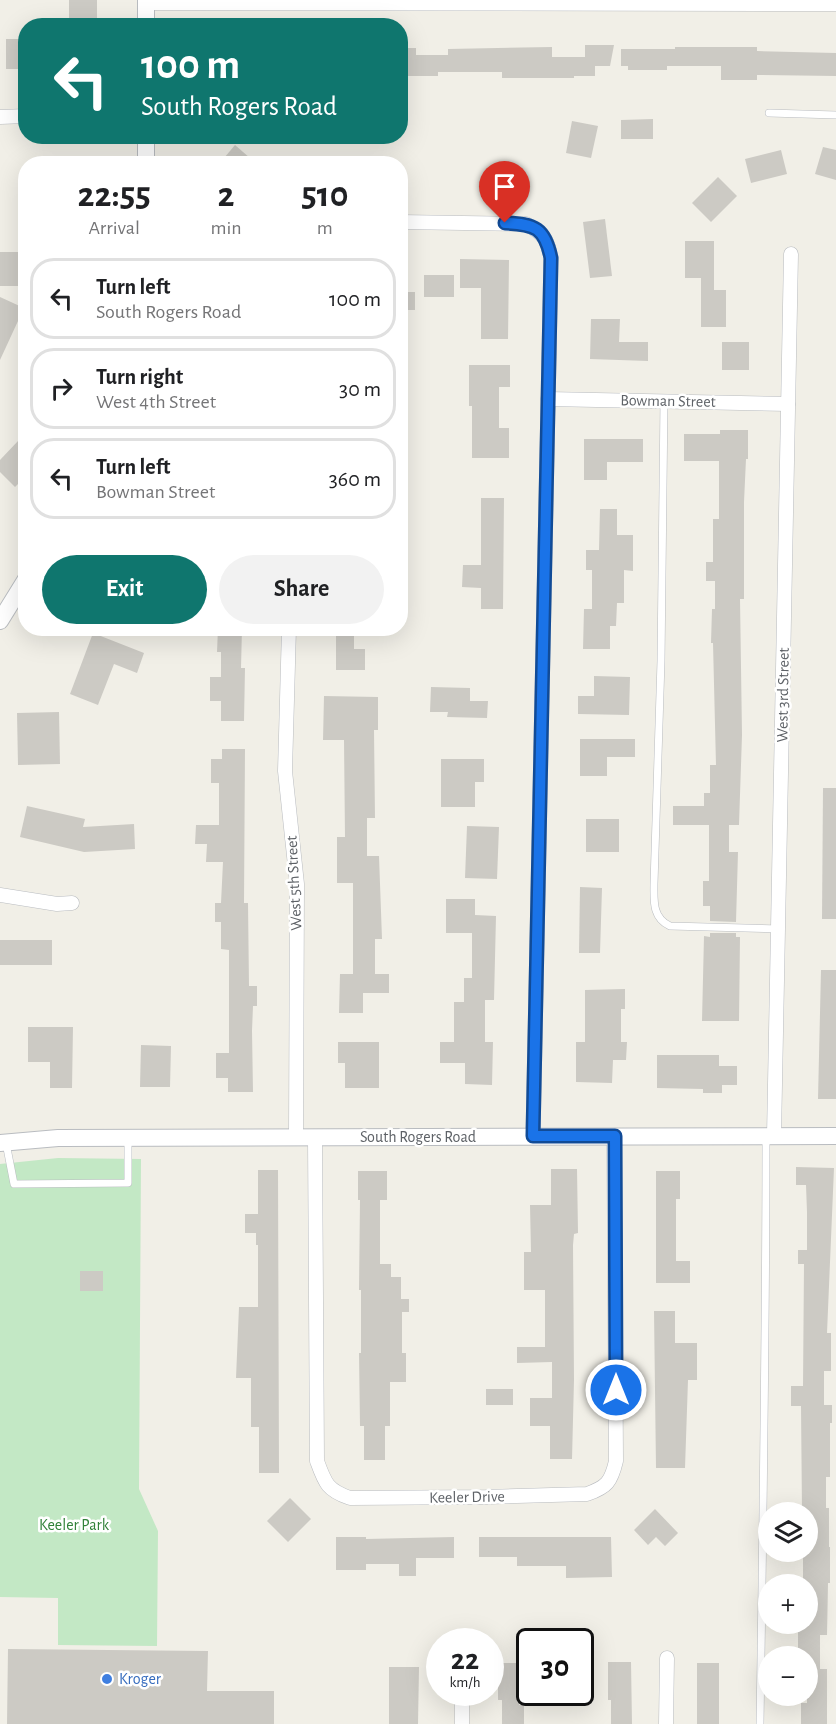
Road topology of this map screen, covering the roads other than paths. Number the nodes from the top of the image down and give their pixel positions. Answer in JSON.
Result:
{"nodes":[{"id":1,"x":146,"y":1,"type":"edge"},
{"id":2,"x":836,"y":4,"type":"edge"},
{"id":3,"x":146,"y":18,"type":"edge"},
{"id":4,"x":769,"y":113,"type":"dead end"},
{"id":5,"x":836,"y":115,"type":"edge"},
{"id":6,"x":18,"y":116,"type":"edge"},
{"id":7,"x":0,"y":117,"type":"edge"},
{"id":8,"x":408,"y":222,"type":"edge"},
{"id":9,"x":791,"y":254,"type":"dead end"},
{"id":10,"x":548,"y":399,"type":"junction"},
{"id":11,"x":664,"y":401,"type":"junction"},
{"id":12,"x":788,"y":404,"type":"junction"},
{"id":13,"x":18,"y":592,"type":"edge"},
{"id":14,"x":0,"y":621,"type":"edge"},
{"id":15,"x":289,"y":636,"type":"edge"},
{"id":16,"x":0,"y":895,"type":"edge"},
{"id":17,"x":72,"y":903,"type":"dead end"},
{"id":18,"x":778,"y":929,"type":"junction"},
{"id":19,"x":533,"y":1136,"type":"junction"},
{"id":20,"x":615,"y":1136,"type":"junction"},
{"id":21,"x":770,"y":1136,"type":"junction"},
{"id":22,"x":836,"y":1136,"type":"edge"},
{"id":23,"x":128,"y":1138,"type":"junction"},
{"id":24,"x":296,"y":1138,"type":"junction"},
{"id":25,"x":315,"y":1138,"type":"junction"},
{"id":26,"x":3,"y":1143,"type":"edge"},
{"id":27,"x":667,"y":1658,"type":"dead end"},
{"id":28,"x":462,"y":1706,"type":"edge"},
{"id":29,"x":462,"y":1724,"type":"edge"},
{"id":30,"x":666,"y":1724,"type":"edge"},
{"id":31,"x":760,"y":1724,"type":"edge"}],
"edges":[{"from":1,"to":2,"type":"street"},
{"from":1,"to":3,"type":"street"},
{"from":4,"to":5,"type":"lane"},
{"from":6,"to":7,"type":"street"},
{"from":8,"to":10,"type":"street"},
{"from":9,"to":12,"type":"street","name":"West 3rd Street"},
{"from":10,"to":11,"type":"street","name":"Bowman Street"},
{"from":10,"to":19,"type":"street"},
{"from":11,"to":12,"type":"street","name":"Bowman Street"},
{"from":11,"to":18,"type":"lane"},
{"from":12,"to":18,"type":"street","name":"West 3rd Street"},
{"from":13,"to":14,"type":"street"},
{"from":15,"to":24,"type":"street","name":"West 5th Street"},
{"from":16,"to":17,"type":"street"},
{"from":18,"to":21,"type":"street","name":"West 3rd Street"},
{"from":19,"to":20,"type":"street","name":"South Rogers Road"},
{"from":19,"to":25,"type":"street","name":"South Rogers Road"},
{"from":20,"to":21,"type":"street","name":"South Rogers Road"},
{"from":20,"to":25,"type":"street","name":"Keeler Drive"},
{"from":21,"to":22,"type":"street","name":"South Rogers Road"},
{"from":21,"to":31,"type":"lane"},
{"from":23,"to":24,"type":"street","name":"South Rogers Road"},
{"from":23,"to":26,"type":"street","name":"South Rogers Road"},
{"from":23,"to":26,"type":"lane"},
{"from":24,"to":25,"type":"street","name":"South Rogers Road"},
{"from":27,"to":30,"type":"street"},
{"from":28,"to":29,"type":"street"}]}
